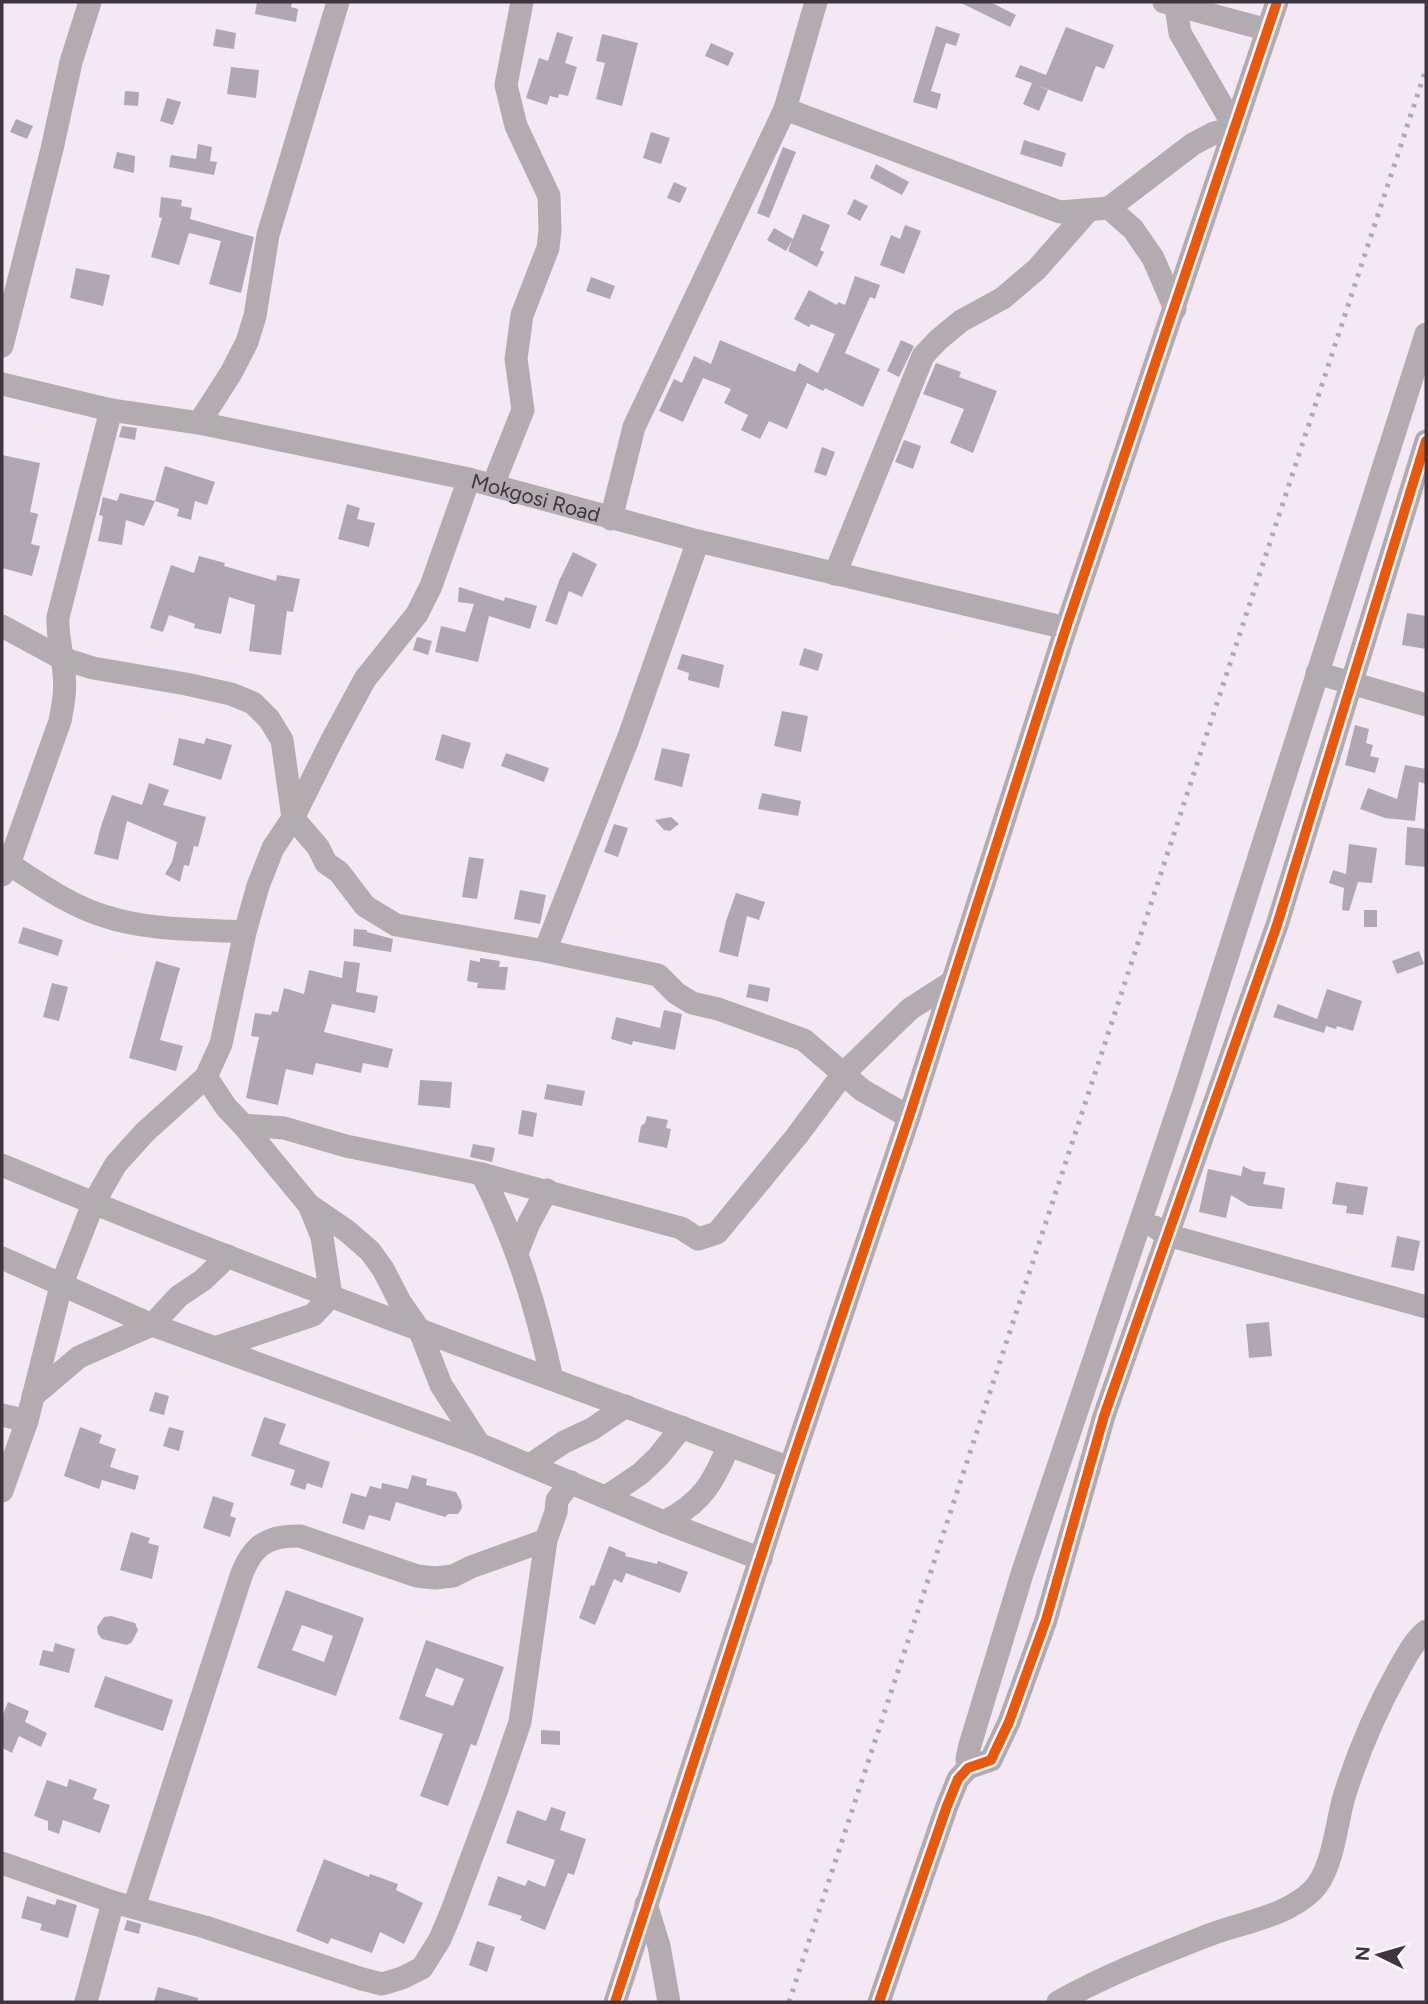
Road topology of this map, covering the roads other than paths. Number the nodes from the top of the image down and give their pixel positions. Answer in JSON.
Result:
{"nodes":[{"id":1,"x":90,"y":2,"type":"edge"},
{"id":2,"x":338,"y":2,"type":"edge"},
{"id":3,"x":522,"y":2,"type":"edge"},
{"id":4,"x":816,"y":2,"type":"edge"},
{"id":5,"x":1277,"y":2,"type":"edge"},
{"id":6,"x":1170,"y":4,"type":"edge"},
{"id":7,"x":1268,"y":30,"type":"junction"},
{"id":8,"x":785,"y":109,"type":"junction"},
{"id":9,"x":1235,"y":128,"type":"junction"},
{"id":10,"x":1098,"y":210,"type":"junction"},
{"id":11,"x":1175,"y":309,"type":"junction"},
{"id":12,"x":1426,"y":334,"type":"edge"},
{"id":13,"x":2,"y":346,"type":"edge"},
{"id":14,"x":2,"y":384,"type":"edge"},
{"id":15,"x":111,"y":410,"type":"junction"},
{"id":16,"x":199,"y":423,"type":"junction"},
{"id":17,"x":1426,"y":441,"type":"edge"},
{"id":18,"x":470,"y":479,"type":"junction"},
{"id":19,"x":493,"y":485,"type":"junction"},
{"id":20,"x":611,"y":519,"type":"junction"},
{"id":21,"x":698,"y":541,"type":"junction"},
{"id":22,"x":835,"y":574,"type":"junction"},
{"id":23,"x":2,"y":626,"type":"edge"},
{"id":24,"x":1066,"y":628,"type":"junction"},
{"id":25,"x":61,"y":658,"type":"junction"},
{"id":26,"x":1317,"y":673,"type":"junction"},
{"id":27,"x":1353,"y":683,"type":"junction"},
{"id":28,"x":1426,"y":705,"type":"edge"},
{"id":29,"x":293,"y":818,"type":"junction"},
{"id":30,"x":4,"y":867,"type":"edge"},
{"id":31,"x":245,"y":932,"type":"junction"},
{"id":32,"x":545,"y":951,"type":"junction"},
{"id":33,"x":952,"y":982,"type":"junction"},
{"id":34,"x":843,"y":1074,"type":"junction"},
{"id":35,"x":206,"y":1077,"type":"junction"},
{"id":36,"x":909,"y":1117,"type":"junction"},
{"id":37,"x":243,"y":1125,"type":"junction"},
{"id":38,"x":2,"y":1165,"type":"edge"},
{"id":39,"x":482,"y":1174,"type":"junction"},
{"id":40,"x":547,"y":1190,"type":"junction"},
{"id":41,"x":93,"y":1204,"type":"junction"},
{"id":42,"x":309,"y":1205,"type":"junction"},
{"id":43,"x":1142,"y":1219,"type":"junction"},
{"id":44,"x":1167,"y":1235,"type":"junction"},
{"id":45,"x":517,"y":1253,"type":"junction"},
{"id":46,"x":228,"y":1256,"type":"junction"},
{"id":47,"x":2,"y":1258,"type":"edge"},
{"id":48,"x":61,"y":1286,"type":"junction"},
{"id":49,"x":331,"y":1296,"type":"junction"},
{"id":50,"x":1426,"y":1307,"type":"edge"},
{"id":51,"x":152,"y":1325,"type":"junction"},
{"id":52,"x":419,"y":1329,"type":"junction"},
{"id":53,"x":215,"y":1348,"type":"junction"},
{"id":54,"x":552,"y":1379,"type":"junction"},
{"id":55,"x":33,"y":1396,"type":"junction"},
{"id":56,"x":625,"y":1406,"type":"junction"},
{"id":57,"x":2,"y":1415,"type":"edge"},
{"id":58,"x":27,"y":1421,"type":"junction"},
{"id":59,"x":682,"y":1427,"type":"junction"},
{"id":60,"x":479,"y":1444,"type":"junction"},
{"id":61,"x":729,"y":1445,"type":"junction"},
{"id":62,"x":530,"y":1465,"type":"junction"},
{"id":63,"x":790,"y":1468,"type":"junction"},
{"id":64,"x":571,"y":1482,"type":"junction"},
{"id":65,"x":2,"y":1491,"type":"edge"},
{"id":66,"x":606,"y":1497,"type":"junction"},
{"id":67,"x":664,"y":1522,"type":"junction"},
{"id":68,"x":546,"y":1540,"type":"junction"},
{"id":69,"x":761,"y":1559,"type":"junction"},
{"id":70,"x":1426,"y":1630,"type":"edge"},
{"id":71,"x":968,"y":1768,"type":"junction"},
{"id":72,"x":2,"y":1863,"type":"edge"},
{"id":73,"x":646,"y":1904,"type":"junction"},
{"id":74,"x":123,"y":1905,"type":"junction"},
{"id":75,"x":86,"y":2002,"type":"edge"},
{"id":76,"x":615,"y":2002,"type":"edge"},
{"id":77,"x":669,"y":2002,"type":"edge"},
{"id":78,"x":879,"y":2002,"type":"edge"},
{"id":79,"x":1058,"y":2002,"type":"edge"}],
"edges":[{"from":1,"to":13,"type":"street"},
{"from":2,"to":16,"type":"street"},
{"from":3,"to":19,"type":"street"},
{"from":4,"to":8,"type":"street"},
{"from":5,"to":7,"type":"street"},
{"from":6,"to":7,"type":"street"},
{"from":6,"to":9,"type":"street"},
{"from":7,"to":9,"type":"street"},
{"from":8,"to":10,"type":"street"},
{"from":8,"to":20,"type":"street"},
{"from":9,"to":10,"type":"street"},
{"from":9,"to":11,"type":"street"},
{"from":10,"to":11,"type":"street"},
{"from":10,"to":22,"type":"street"},
{"from":11,"to":24,"type":"street"},
{"from":12,"to":26,"type":"street"},
{"from":14,"to":15,"type":"street","name":"Mokgosi Road"},
{"from":15,"to":16,"type":"street","name":"Mokgosi Road"},
{"from":15,"to":25,"type":"street"},
{"from":16,"to":18,"type":"street","name":"Mokgosi Road"},
{"from":17,"to":27,"type":"street"},
{"from":18,"to":19,"type":"street","name":"Mokgosi Road"},
{"from":18,"to":29,"type":"street"},
{"from":19,"to":20,"type":"street","name":"Mokgosi Road"},
{"from":20,"to":21,"type":"street","name":"Mokgosi Road"},
{"from":21,"to":22,"type":"street","name":"Mokgosi Road"},
{"from":21,"to":32,"type":"street"},
{"from":22,"to":24,"type":"street","name":"Mokgosi Road"},
{"from":23,"to":25,"type":"street"},
{"from":24,"to":33,"type":"street"},
{"from":25,"to":29,"type":"street"},
{"from":25,"to":30,"type":"street"},
{"from":26,"to":27,"type":"street"},
{"from":26,"to":43,"type":"street"},
{"from":27,"to":28,"type":"street"},
{"from":27,"to":44,"type":"street"},
{"from":29,"to":31,"type":"street"},
{"from":29,"to":32,"type":"street"},
{"from":30,"to":31,"type":"street"},
{"from":31,"to":35,"type":"street"},
{"from":32,"to":34,"type":"street"},
{"from":33,"to":34,"type":"street"},
{"from":33,"to":36,"type":"street"},
{"from":34,"to":36,"type":"street"},
{"from":34,"to":40,"type":"street"},
{"from":35,"to":37,"type":"street"},
{"from":35,"to":41,"type":"street"},
{"from":36,"to":63,"type":"street"},
{"from":37,"to":39,"type":"street"},
{"from":37,"to":42,"type":"street"},
{"from":38,"to":41,"type":"street"},
{"from":39,"to":40,"type":"street"},
{"from":39,"to":45,"type":"street"},
{"from":40,"to":45,"type":"street"},
{"from":41,"to":46,"type":"street"},
{"from":41,"to":48,"type":"street"},
{"from":42,"to":49,"type":"street"},
{"from":42,"to":52,"type":"street"},
{"from":43,"to":44,"type":"street"},
{"from":43,"to":71,"type":"street"},
{"from":44,"to":50,"type":"street"},
{"from":44,"to":71,"type":"street"},
{"from":45,"to":54,"type":"street"},
{"from":46,"to":49,"type":"street"},
{"from":46,"to":51,"type":"street"},
{"from":47,"to":48,"type":"street"},
{"from":48,"to":51,"type":"street"},
{"from":48,"to":55,"type":"street"},
{"from":49,"to":52,"type":"street"},
{"from":49,"to":53,"type":"street"},
{"from":51,"to":53,"type":"street"},
{"from":51,"to":55,"type":"street"},
{"from":52,"to":54,"type":"street"},
{"from":52,"to":60,"type":"street"},
{"from":53,"to":60,"type":"street"},
{"from":54,"to":56,"type":"street"},
{"from":55,"to":58,"type":"street"},
{"from":56,"to":59,"type":"street"},
{"from":56,"to":62,"type":"street"},
{"from":57,"to":58,"type":"street"},
{"from":58,"to":65,"type":"street"},
{"from":59,"to":61,"type":"street"},
{"from":59,"to":66,"type":"street"},
{"from":60,"to":62,"type":"street"},
{"from":61,"to":63,"type":"street"},
{"from":61,"to":67,"type":"street"},
{"from":62,"to":64,"type":"street"},
{"from":63,"to":69,"type":"street"},
{"from":64,"to":66,"type":"street"},
{"from":64,"to":68,"type":"street"},
{"from":66,"to":67,"type":"street"},
{"from":67,"to":69,"type":"street"},
{"from":68,"to":74,"type":"street"},
{"from":68,"to":74,"type":"street"},
{"from":69,"to":73,"type":"street"},
{"from":70,"to":79,"type":"street"},
{"from":71,"to":78,"type":"street"},
{"from":72,"to":74,"type":"street"},
{"from":73,"to":76,"type":"street"},
{"from":73,"to":77,"type":"street"},
{"from":74,"to":75,"type":"street"}]}
